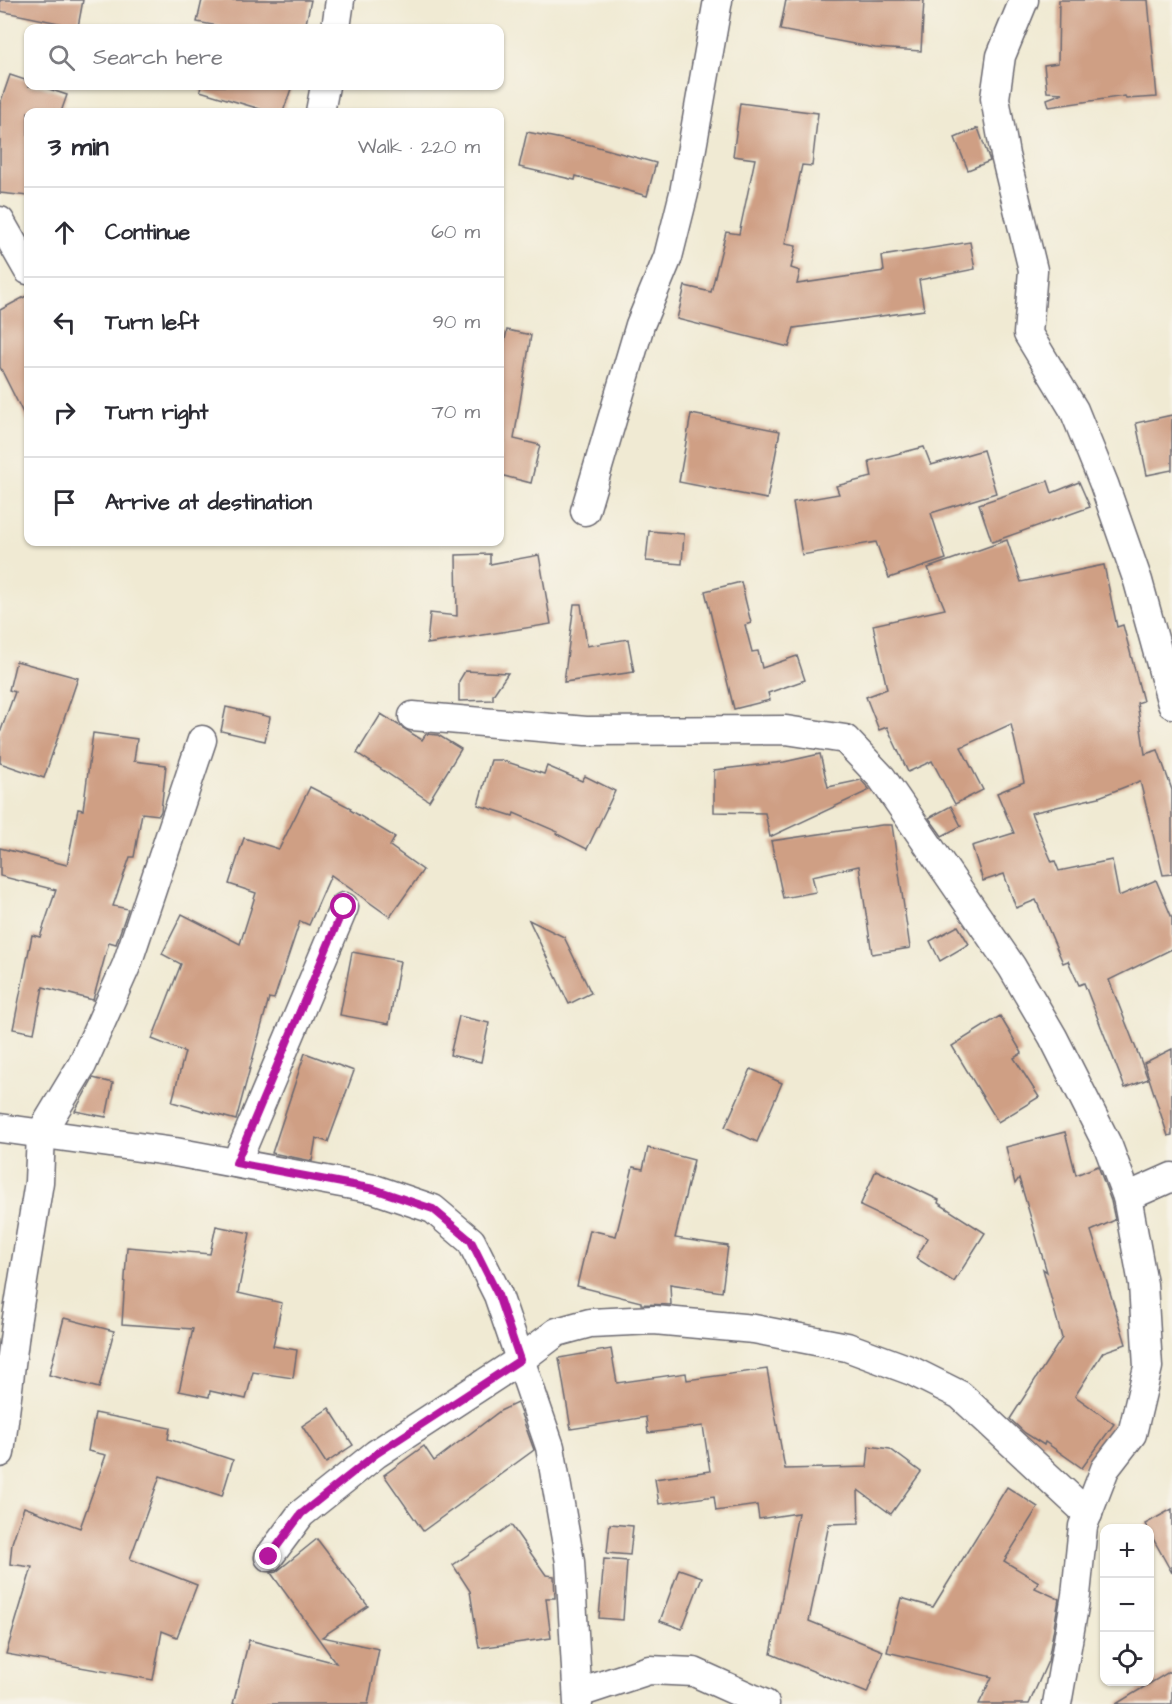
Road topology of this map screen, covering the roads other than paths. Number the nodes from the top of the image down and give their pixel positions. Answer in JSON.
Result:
{"nodes":[{"id":1,"x":340,"y":0,"type":"edge"},
{"id":2,"x":718,"y":0,"type":"edge"},
{"id":3,"x":1024,"y":0,"type":"edge"},
{"id":4,"x":337,"y":24,"type":"edge"},
{"id":5,"x":324,"y":90,"type":"edge"},
{"id":6,"x":321,"y":108,"type":"edge"},
{"id":7,"x":0,"y":221,"type":"edge"},
{"id":8,"x":24,"y":263,"type":"edge"},
{"id":9,"x":585,"y":511,"type":"dead end"},
{"id":10,"x":1172,"y":705,"type":"edge"},
{"id":11,"x":413,"y":716,"type":"dead end"},
{"id":12,"x":202,"y":740,"type":"dead end"},
{"id":13,"x":344,"y":907,"type":"dead end"},
{"id":14,"x":0,"y":1128,"type":"edge"},
{"id":15,"x":41,"y":1133,"type":"junction"},
{"id":16,"x":236,"y":1163,"type":"junction"},
{"id":17,"x":1172,"y":1177,"type":"edge"},
{"id":18,"x":1127,"y":1197,"type":"junction"},
{"id":19,"x":520,"y":1360,"type":"junction"},
{"id":20,"x":0,"y":1453,"type":"edge"},
{"id":21,"x":1088,"y":1514,"type":"junction"},
{"id":22,"x":269,"y":1557,"type":"dead end"},
{"id":23,"x":578,"y":1699,"type":"edge"},
{"id":24,"x":765,"y":1704,"type":"edge"},
{"id":25,"x":1057,"y":1704,"type":"edge"}],
"edges":[{"from":1,"to":4,"type":"street"},
{"from":2,"to":9,"type":"street"},
{"from":3,"to":10,"type":"street"},
{"from":5,"to":6,"type":"street"},
{"from":7,"to":8,"type":"street"},
{"from":11,"to":18,"type":"street"},
{"from":12,"to":15,"type":"street"},
{"from":13,"to":16,"type":"street"},
{"from":14,"to":15,"type":"street"},
{"from":15,"to":16,"type":"street"},
{"from":15,"to":20,"type":"street"},
{"from":16,"to":19,"type":"street"},
{"from":17,"to":18,"type":"street"},
{"from":18,"to":21,"type":"street"},
{"from":19,"to":21,"type":"street"},
{"from":19,"to":22,"type":"street"},
{"from":19,"to":23,"type":"street"},
{"from":21,"to":25,"type":"street"},
{"from":23,"to":24,"type":"street"}]}
